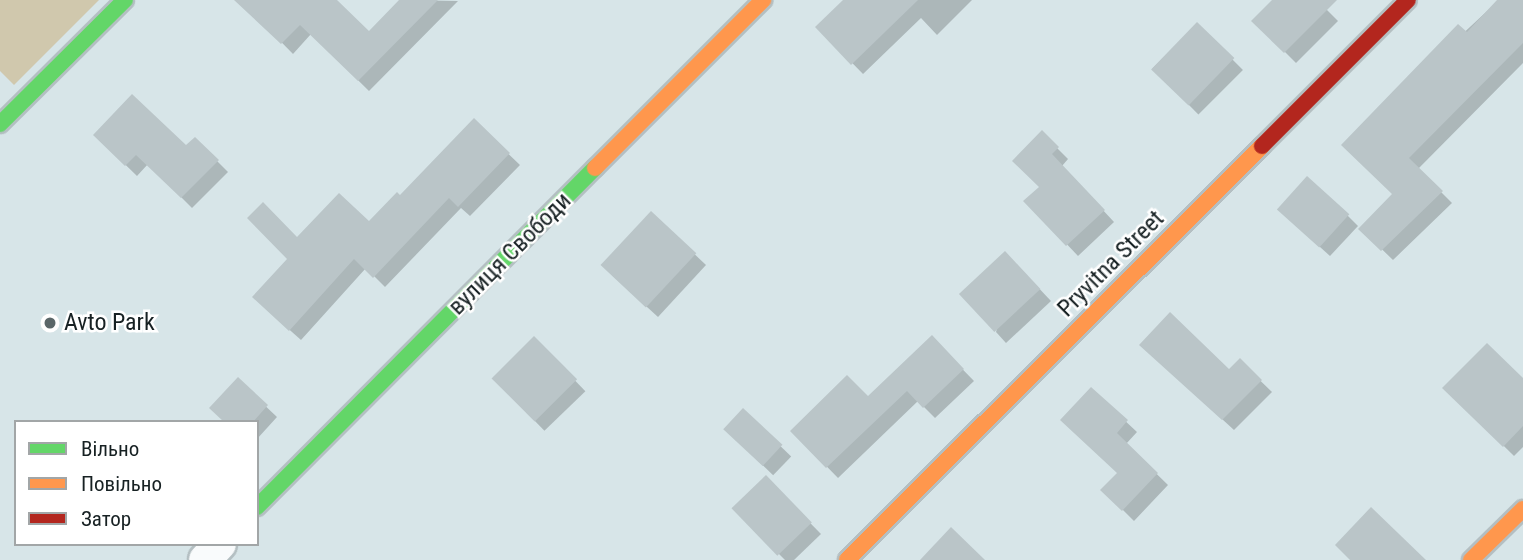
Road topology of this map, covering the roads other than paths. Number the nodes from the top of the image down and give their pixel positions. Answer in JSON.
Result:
{"nodes":[{"id":1,"x":125,"y":0,"type":"edge"},
{"id":2,"x":763,"y":0,"type":"edge"},
{"id":3,"x":1408,"y":0,"type":"edge"},
{"id":4,"x":0,"y":124,"type":"edge"},
{"id":5,"x":259,"y":505,"type":"edge"},
{"id":6,"x":1523,"y":509,"type":"edge"},
{"id":7,"x":218,"y":546,"type":"edge"},
{"id":8,"x":205,"y":560,"type":"edge"},
{"id":9,"x":847,"y":560,"type":"edge"},
{"id":10,"x":1471,"y":560,"type":"edge"}],
"edges":[{"from":1,"to":4,"type":"street"},
{"from":2,"to":5,"type":"street","name":"вулиця Свободи"},
{"from":3,"to":9,"type":"street","name":"Pryvitna Street"},
{"from":6,"to":10,"type":"street"},
{"from":7,"to":8,"type":"street"}]}
